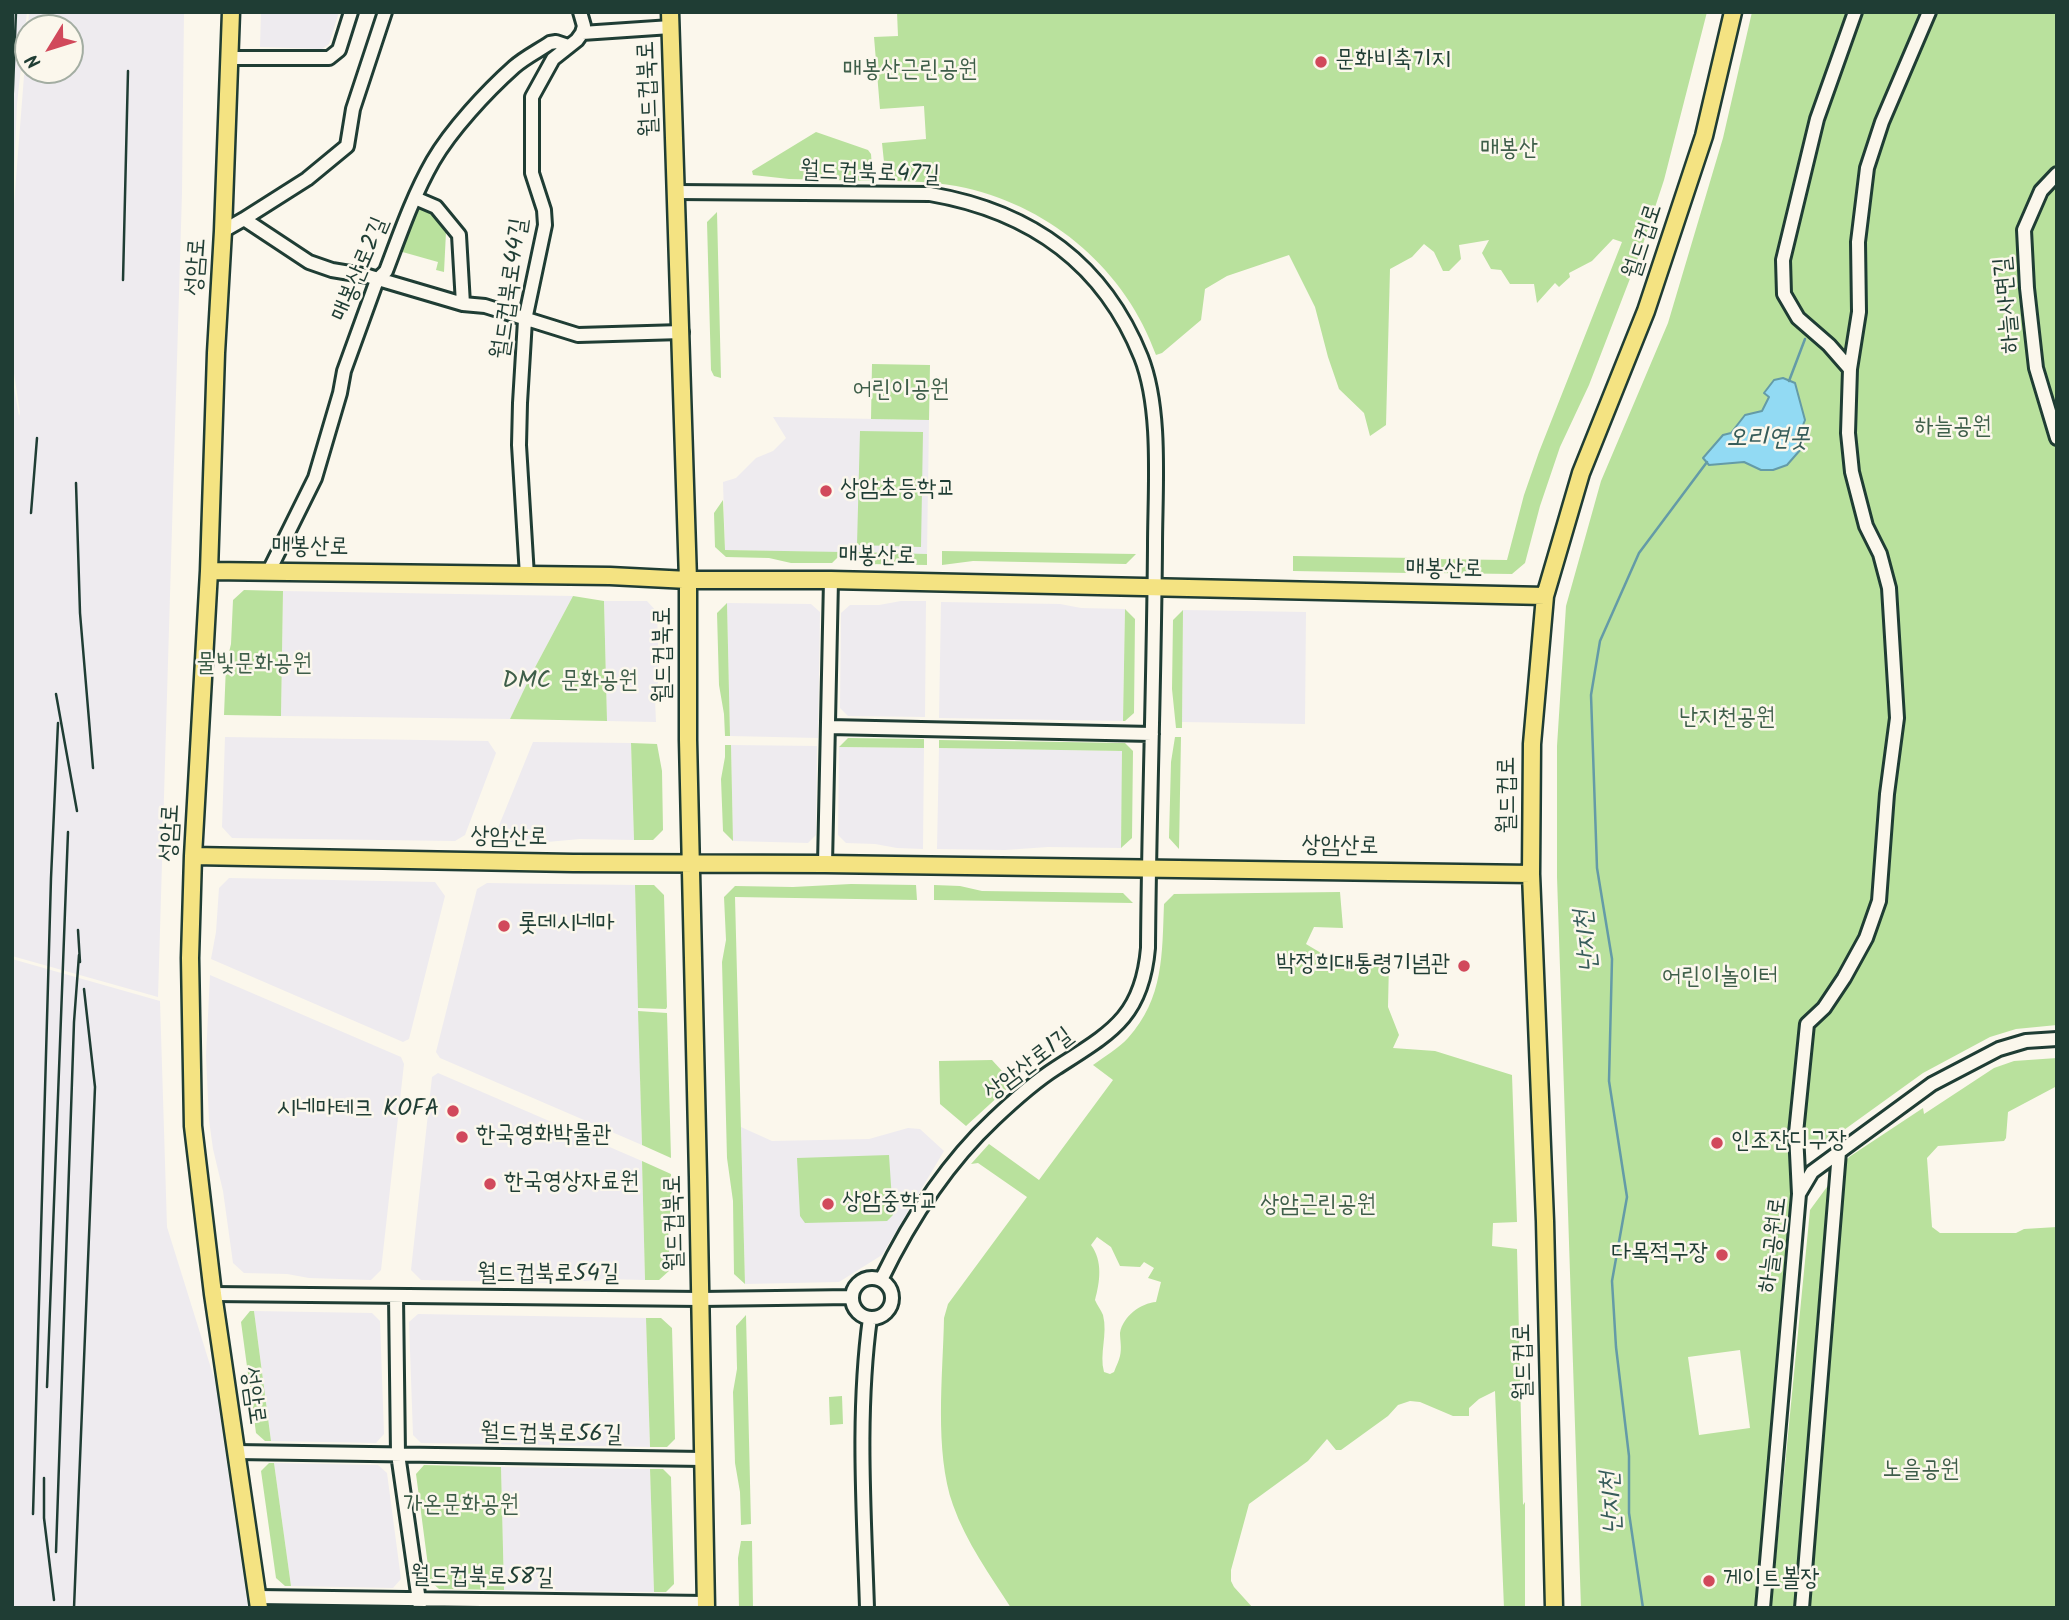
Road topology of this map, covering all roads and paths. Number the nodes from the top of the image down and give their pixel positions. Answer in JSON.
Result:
{"nodes":[{"id":1,"x":231,"y":12,"type":"edge"},
{"id":2,"x":351,"y":12,"type":"edge"},
{"id":3,"x":385,"y":12,"type":"edge"},
{"id":4,"x":580,"y":12,"type":"edge"},
{"id":5,"x":1733,"y":12,"type":"edge"},
{"id":6,"x":1855,"y":12,"type":"edge"},
{"id":7,"x":1929,"y":12,"type":"edge"},
{"id":8,"x":671,"y":20,"type":"edge"},
{"id":9,"x":582,"y":33,"type":"junction"},
{"id":10,"x":569,"y":46,"type":"junction"},
{"id":11,"x":229,"y":58,"type":"junction"},
{"id":12,"x":2057,"y":174,"type":"edge"},
{"id":13,"x":677,"y":192,"type":"junction"},
{"id":14,"x":415,"y":198,"type":"junction"},
{"id":15,"x":244,"y":219,"type":"junction"},
{"id":16,"x":223,"y":231,"type":"junction"},
{"id":17,"x":377,"y":280,"type":"junction"},
{"id":18,"x":463,"y":304,"type":"junction"},
{"id":19,"x":525,"y":320,"type":"junction"},
{"id":20,"x":682,"y":332,"type":"junction"},
{"id":21,"x":1850,"y":369,"type":"junction"},
{"id":22,"x":2057,"y":438,"type":"edge"},
{"id":23,"x":209,"y":571,"type":"junction"},
{"id":24,"x":269,"y":571,"type":"junction"},
{"id":25,"x":527,"y":576,"type":"junction"},
{"id":26,"x":688,"y":580,"type":"junction"},
{"id":27,"x":831,"y":580,"type":"junction"},
{"id":28,"x":1155,"y":586,"type":"junction"},
{"id":29,"x":1545,"y":596,"type":"junction"},
{"id":30,"x":829,"y":727,"type":"junction"},
{"id":31,"x":1152,"y":734,"type":"junction"},
{"id":32,"x":192,"y":856,"type":"junction"},
{"id":33,"x":691,"y":863,"type":"junction"},
{"id":34,"x":825,"y":864,"type":"junction"},
{"id":35,"x":1149,"y":869,"type":"junction"},
{"id":36,"x":1531,"y":874,"type":"junction"},
{"id":37,"x":2057,"y":1039,"type":"edge"},
{"id":38,"x":1839,"y":1152,"type":"junction"},
{"id":39,"x":1799,"y":1194,"type":"junction"},
{"id":40,"x":881,"y":1280,"type":"junction"},
{"id":41,"x":214,"y":1294,"type":"junction"},
{"id":42,"x":396,"y":1296,"type":"junction"},
{"id":43,"x":852,"y":1297,"type":"junction"},
{"id":44,"x":701,"y":1299,"type":"junction"},
{"id":45,"x":870,"y":1318,"type":"junction"},
{"id":46,"x":236,"y":1452,"type":"junction"},
{"id":47,"x":398,"y":1454,"type":"junction"},
{"id":48,"x":703,"y":1459,"type":"junction"},
{"id":49,"x":258,"y":1602,"type":"edge"},
{"id":50,"x":419,"y":1603,"type":"edge"},
{"id":51,"x":706,"y":1605,"type":"edge"},
{"id":52,"x":867,"y":1608,"type":"edge"},
{"id":53,"x":1554,"y":1608,"type":"edge"},
{"id":54,"x":1763,"y":1608,"type":"edge"},
{"id":55,"x":1802,"y":1608,"type":"edge"}],
"edges":[{"from":1,"to":11,"type":"main road","name":"성암로"},
{"from":2,"to":11,"type":"street"},
{"from":3,"to":15,"type":"street"},
{"from":4,"to":9,"type":"street"},
{"from":5,"to":29,"type":"main road","name":"월드컵로"},
{"from":6,"to":21,"type":"street"},
{"from":7,"to":21,"type":"street"},
{"from":8,"to":9,"type":"street"},
{"from":8,"to":13,"type":"main road","name":"월드컵북로"},
{"from":9,"to":10,"type":"street","name":"월드컵북로44길"},
{"from":10,"to":14,"type":"street","name":"매봉산로2길"},
{"from":10,"to":19,"type":"street","name":"월드컵북로44길"},
{"from":11,"to":16,"type":"main road","name":"성암로"},
{"from":12,"to":22,"type":"street","name":"하늘사면길"},
{"from":13,"to":20,"type":"main road","name":"월드컵북로"},
{"from":13,"to":28,"type":"street","name":"월드컵북로47길"},
{"from":14,"to":17,"type":"street","name":"매봉산로2길"},
{"from":14,"to":18,"type":"street"},
{"from":15,"to":16,"type":"street"},
{"from":15,"to":17,"type":"street"},
{"from":16,"to":23,"type":"main road","name":"성암로"},
{"from":17,"to":18,"type":"street"},
{"from":17,"to":24,"type":"street","name":"매봉산로2길"},
{"from":18,"to":19,"type":"street"},
{"from":19,"to":20,"type":"street"},
{"from":19,"to":25,"type":"street","name":"월드컵북로44길"},
{"from":20,"to":26,"type":"main road","name":"월드컵북로"},
{"from":21,"to":39,"type":"street"},
{"from":23,"to":24,"type":"main road","name":"매봉산로"},
{"from":23,"to":32,"type":"main road","name":"성암로"},
{"from":24,"to":25,"type":"main road","name":"매봉산로"},
{"from":25,"to":26,"type":"main road","name":"매봉산로"},
{"from":26,"to":27,"type":"main road","name":"매봉산로"},
{"from":26,"to":33,"type":"main road","name":"월드컵북로"},
{"from":27,"to":28,"type":"main road","name":"매봉산로"},
{"from":27,"to":30,"type":"street"},
{"from":28,"to":29,"type":"main road","name":"매봉산로"},
{"from":28,"to":31,"type":"street"},
{"from":29,"to":36,"type":"main road","name":"월드컵로"},
{"from":30,"to":31,"type":"street"},
{"from":30,"to":34,"type":"street"},
{"from":31,"to":35,"type":"street"},
{"from":32,"to":33,"type":"main road","name":"상암산로"},
{"from":32,"to":41,"type":"main road","name":"성암로"},
{"from":33,"to":34,"type":"main road","name":"상암산로"},
{"from":33,"to":44,"type":"main road","name":"월드컵북로"},
{"from":34,"to":35,"type":"main road","name":"상암산로"},
{"from":35,"to":36,"type":"main road","name":"상암산로"},
{"from":35,"to":40,"type":"street","name":"상암산로1길"},
{"from":36,"to":53,"type":"main road","name":"월드컵로"},
{"from":37,"to":38,"type":"street","name":"하늘공원로"},
{"from":38,"to":39,"type":"street","name":"하늘공원로"},
{"from":38,"to":55,"type":"street"},
{"from":39,"to":54,"type":"street","name":"하늘공원로"},
{"from":40,"to":43,"type":"street"},
{"from":40,"to":45,"type":"street"},
{"from":41,"to":42,"type":"street","name":"월드컵북로54길"},
{"from":41,"to":46,"type":"main road","name":"성암로"},
{"from":42,"to":44,"type":"street","name":"월드컵북로54길"},
{"from":42,"to":47,"type":"street"},
{"from":43,"to":44,"type":"street","name":"월드컵북로"},
{"from":43,"to":45,"type":"street"},
{"from":44,"to":48,"type":"main road","name":"월드컵북로"},
{"from":45,"to":52,"type":"street"},
{"from":46,"to":47,"type":"street","name":"월드컵북로56길"},
{"from":46,"to":49,"type":"main road","name":"성암로"},
{"from":47,"to":48,"type":"street","name":"월드컵북로56길"},
{"from":47,"to":50,"type":"street"},
{"from":48,"to":51,"type":"main road","name":"월드컵북로"},
{"from":49,"to":50,"type":"street","name":"월드컵북로58길"},
{"from":50,"to":51,"type":"street","name":"월드컵북로58길"}]}
